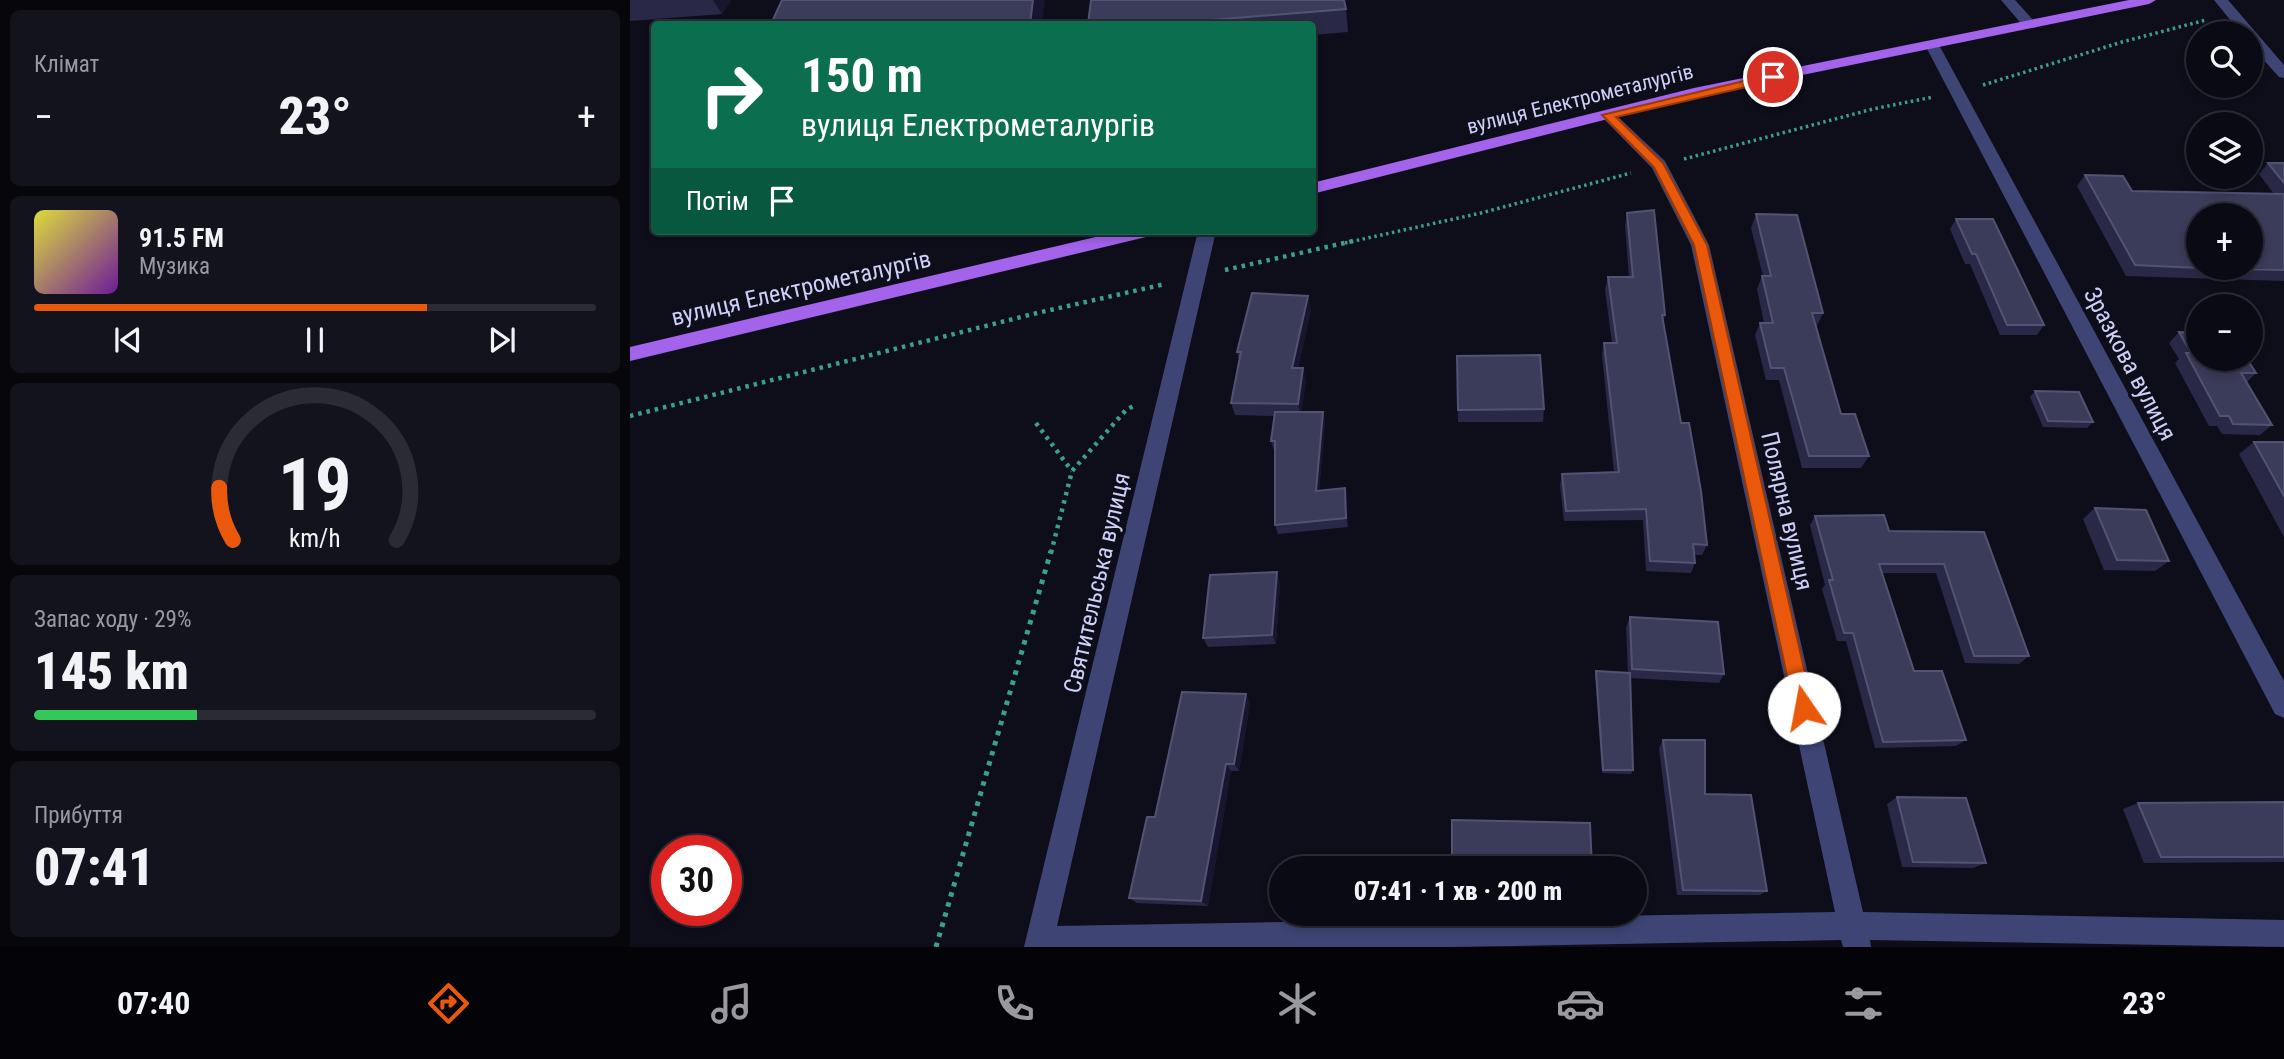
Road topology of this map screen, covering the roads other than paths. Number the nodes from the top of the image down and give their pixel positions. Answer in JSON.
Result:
{"nodes":[{"id":1,"x":2008,"y":0,"type":"edge"},
{"id":2,"x":2149,"y":0,"type":"edge"},
{"id":3,"x":2221,"y":0,"type":"edge"},
{"id":4,"x":2237,"y":21,"type":"edge"},
{"id":5,"x":2030,"y":25,"type":"junction"},
{"id":6,"x":1932,"y":45,"type":"junction"},
{"id":7,"x":2263,"y":51,"type":"edge"},
{"id":8,"x":2284,"y":74,"type":"edge"},
{"id":9,"x":1608,"y":115,"type":"junction"},
{"id":10,"x":1316,"y":188,"type":"edge"},
{"id":11,"x":1129,"y":235,"type":"edge"},
{"id":12,"x":1207,"y":235,"type":"edge"},
{"id":13,"x":630,"y":354,"type":"edge"},
{"id":14,"x":2284,"y":706,"type":"edge"},
{"id":15,"x":2284,"y":934,"type":"edge"},
{"id":16,"x":1855,"y":937,"type":"edge"},
{"id":17,"x":1039,"y":943,"type":"edge"}],
"edges":[{"from":1,"to":5,"type":"street"},
{"from":2,"to":5,"type":"main road","name":"вулиця Електрометалургів"},
{"from":3,"to":4,"type":"street"},
{"from":5,"to":6,"type":"main road","name":"вулиця Електрометалургів"},
{"from":6,"to":9,"type":"main road","name":"вулиця Електрометалургів"},
{"from":6,"to":14,"type":"street","name":"Зразкова вулиця"},
{"from":7,"to":8,"type":"street"},
{"from":9,"to":10,"type":"main road","name":"вулиця Електрометалургів"},
{"from":9,"to":16,"type":"street","name":"Полярна вулиця"},
{"from":11,"to":13,"type":"main road","name":"вулиця Електрометалургів"},
{"from":12,"to":17,"type":"street","name":"Святительська вулиця"},
{"from":15,"to":16,"type":"street"},
{"from":16,"to":17,"type":"street"}]}
